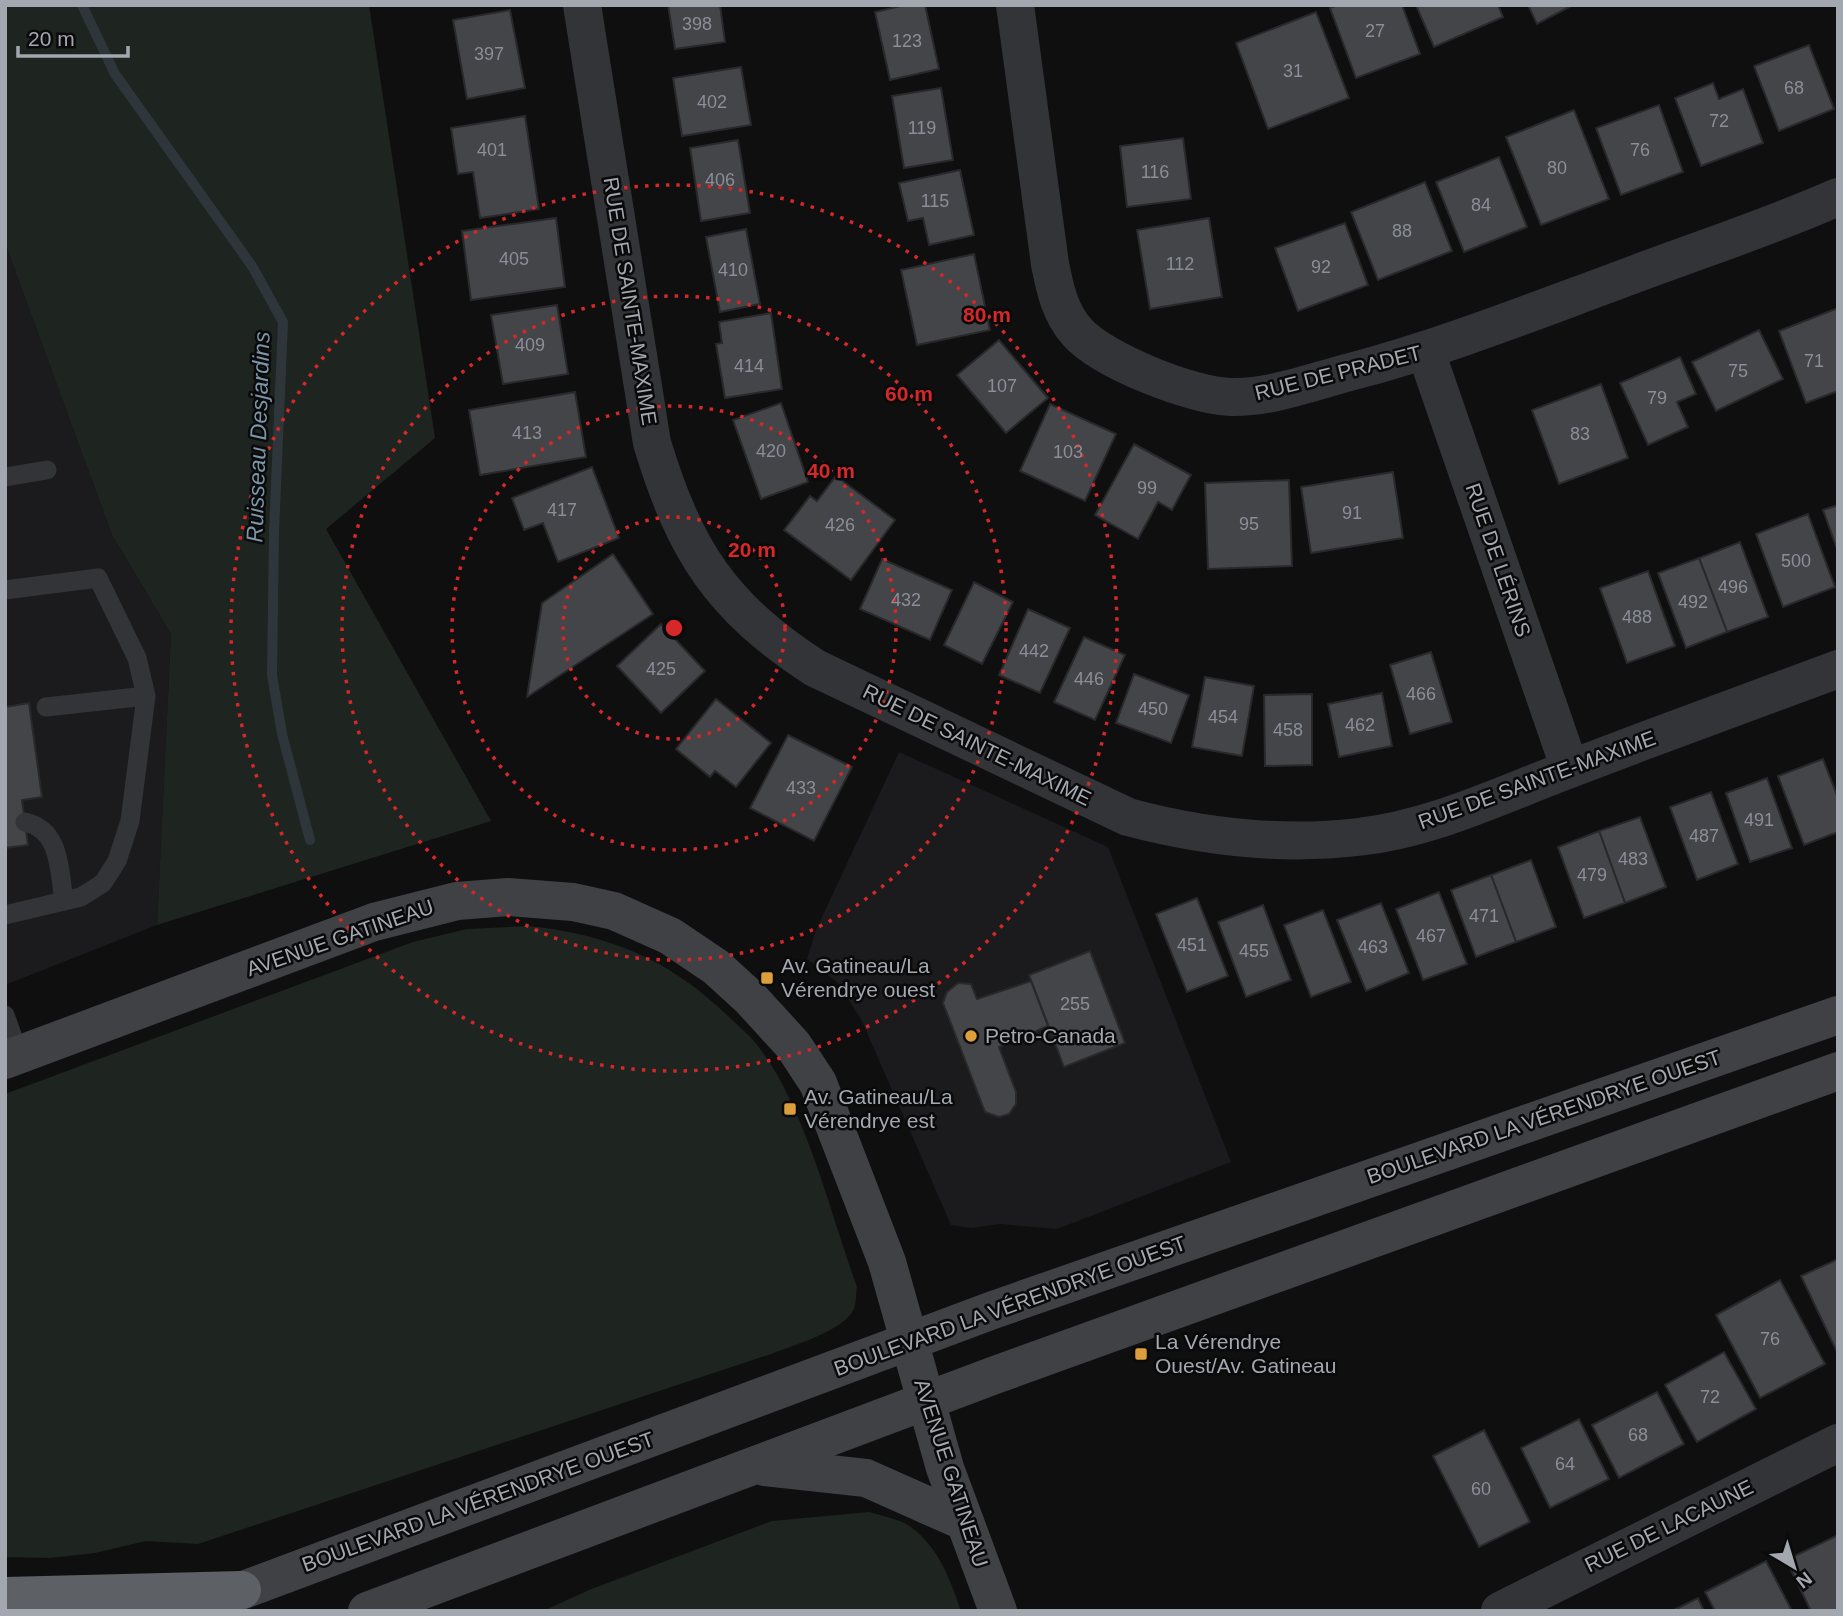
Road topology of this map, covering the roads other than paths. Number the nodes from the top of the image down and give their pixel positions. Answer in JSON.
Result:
{"nodes":[{"id":1,"x":582,"y":5,"type":"edge"},
{"id":2,"x":1019,"y":6,"type":"edge"},
{"id":3,"x":1838,"y":197,"type":"edge"},
{"id":4,"x":1426,"y":352,"type":"junction"},
{"id":5,"x":47,"y":470,"type":"dead end"},
{"id":6,"x":5,"y":477,"type":"edge"},
{"id":7,"x":5,"y":590,"type":"edge"},
{"id":8,"x":1838,"y":669,"type":"edge"},
{"id":9,"x":146,"y":696,"type":"junction"},
{"id":10,"x":46,"y":707,"type":"dead end"},
{"id":11,"x":1570,"y":769,"type":"junction"},
{"id":12,"x":24,"y":822,"type":"dead end"},
{"id":13,"x":64,"y":901,"type":"junction"},
{"id":14,"x":5,"y":915,"type":"edge"},
{"id":15,"x":5,"y":1015,"type":"edge"},
{"id":16,"x":1838,"y":1015,"type":"edge"},
{"id":17,"x":12,"y":1057,"type":"edge"},
{"id":18,"x":1838,"y":1072,"type":"edge"},
{"id":19,"x":909,"y":1342,"type":"junction"},
{"id":20,"x":926,"y":1401,"type":"junction"},
{"id":21,"x":1838,"y":1443,"type":"edge"},
{"id":22,"x":752,"y":1466,"type":"junction"},
{"id":23,"x":965,"y":1522,"type":"junction"},
{"id":24,"x":242,"y":1590,"type":"junction"},
{"id":25,"x":5,"y":1596,"type":"edge"},
{"id":26,"x":187,"y":1611,"type":"edge"},
{"id":27,"x":367,"y":1611,"type":"edge"},
{"id":28,"x":998,"y":1611,"type":"edge"},
{"id":29,"x":1500,"y":1611,"type":"edge"}],
"edges":[{"from":1,"to":11,"type":"street","name":"RUE DE SAINTE-MAXIME"},
{"from":2,"to":4,"type":"street","name":"RUE DE PRADET"},
{"from":3,"to":4,"type":"street","name":"RUE DE PRADET"},
{"from":4,"to":11,"type":"street","name":"RUE DE LÉRINS"},
{"from":5,"to":6,"type":"lane"},
{"from":7,"to":9,"type":"lane"},
{"from":8,"to":11,"type":"street","name":"RUE DE SAINTE-MAXIME"},
{"from":9,"to":10,"type":"lane"},
{"from":9,"to":13,"type":"lane"},
{"from":12,"to":13,"type":"lane"},
{"from":13,"to":14,"type":"lane"},
{"from":15,"to":17,"type":"lane"},
{"from":16,"to":19,"type":"main road","name":"BOULEVARD LA VÉRENDRYE OUEST"},
{"from":17,"to":19,"type":"main road","name":"AVENUE GATINEAU"},
{"from":18,"to":20,"type":"main road"},
{"from":19,"to":20,"type":"main road","name":"AVENUE GATINEAU"},
{"from":19,"to":24,"type":"main road","name":"BOULEVARD LA VÉRENDRYE OUEST"},
{"from":20,"to":22,"type":"main road"},
{"from":20,"to":23,"type":"main road","name":"AVENUE GATINEAU"},
{"from":21,"to":29,"type":"street","name":"RUE DE LACAUNE"},
{"from":22,"to":23,"type":"main road"},
{"from":22,"to":27,"type":"main road"},
{"from":23,"to":28,"type":"main road","name":"AVENUE GATINEAU"},
{"from":24,"to":25,"type":"highway"},
{"from":24,"to":26,"type":"main road","name":"BOULEVARD LA VÉRENDRYE OUEST"}]}
